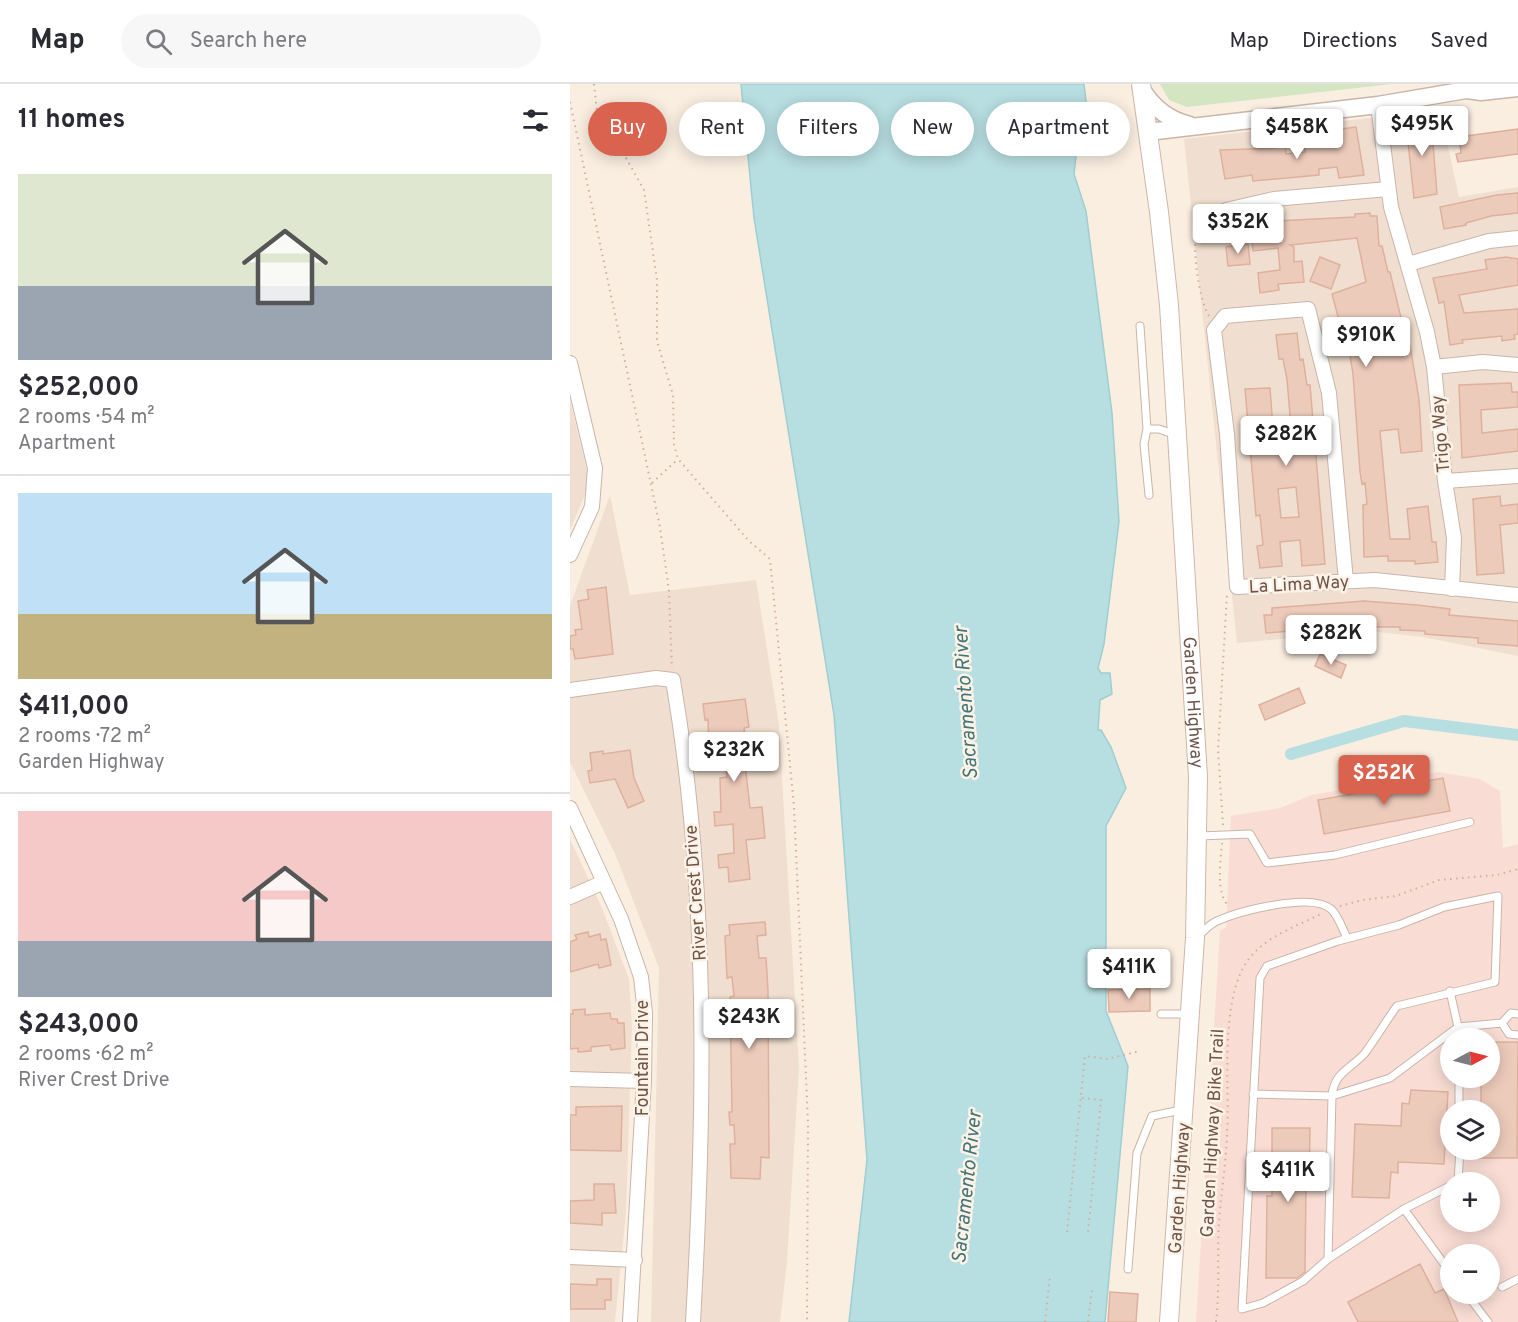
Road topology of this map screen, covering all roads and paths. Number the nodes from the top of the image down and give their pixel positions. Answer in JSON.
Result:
{"nodes":[{"id":1,"x":594,"y":84,"type":"edge"},
{"id":2,"x":1141,"y":86,"type":"edge"},
{"id":3,"x":1468,"y":86,"type":"edge"},
{"id":4,"x":1518,"y":88,"type":"edge"},
{"id":5,"x":570,"y":102,"type":"edge"},
{"id":6,"x":1377,"y":105,"type":"junction"},
{"id":7,"x":1197,"y":127,"type":"junction"},
{"id":8,"x":1148,"y":132,"type":"junction"},
{"id":9,"x":1388,"y":189,"type":"junction"},
{"id":10,"x":1226,"y":210,"type":"dead end"},
{"id":11,"x":1209,"y":213,"type":"dead end"},
{"id":12,"x":1518,"y":238,"type":"edge"},
{"id":13,"x":1408,"y":264,"type":"junction"},
{"id":14,"x":1214,"y":321,"type":"junction"},
{"id":15,"x":1140,"y":326,"type":"dead end"},
{"id":16,"x":570,"y":363,"type":"edge"},
{"id":17,"x":1518,"y":365,"type":"edge"},
{"id":18,"x":1434,"y":367,"type":"junction"},
{"id":19,"x":1148,"y":429,"type":"junction"},
{"id":20,"x":1179,"y":436,"type":"junction"},
{"id":21,"x":678,"y":459,"type":"junction"},
{"id":22,"x":1518,"y":476,"type":"edge"},
{"id":23,"x":1445,"y":481,"type":"junction"},
{"id":24,"x":652,"y":483,"type":"junction"},
{"id":25,"x":1149,"y":495,"type":"dead end"},
{"id":26,"x":570,"y":555,"type":"edge"},
{"id":27,"x":1346,"y":581,"type":"junction"},
{"id":28,"x":1237,"y":587,"type":"junction"},
{"id":29,"x":1452,"y":589,"type":"junction"},
{"id":30,"x":1518,"y":595,"type":"edge"},
{"id":31,"x":673,"y":680,"type":"junction"},
{"id":32,"x":570,"y":690,"type":"edge"},
{"id":33,"x":570,"y":808,"type":"edge"},
{"id":34,"x":1470,"y":822,"type":"dead end"},
{"id":35,"x":1199,"y":836,"type":"junction"},
{"id":36,"x":1222,"y":836,"type":"junction"},
{"id":37,"x":1518,"y":869,"type":"edge"},
{"id":38,"x":604,"y":882,"type":"junction"},
{"id":39,"x":570,"y":897,"type":"edge"},
{"id":40,"x":1332,"y":910,"type":"junction"},
{"id":41,"x":1238,"y":914,"type":"junction"},
{"id":42,"x":1195,"y":938,"type":"junction"},
{"id":43,"x":1347,"y":938,"type":"junction"},
{"id":44,"x":1450,"y":991,"type":"junction"},
{"id":45,"x":1161,"y":1014,"type":"dead end"},
{"id":46,"x":1190,"y":1014,"type":"junction"},
{"id":47,"x":1518,"y":1014,"type":"edge"},
{"id":48,"x":1502,"y":1023,"type":"junction"},
{"id":49,"x":1458,"y":1027,"type":"junction"},
{"id":50,"x":1518,"y":1035,"type":"edge"},
{"id":51,"x":1140,"y":1051,"type":"dead end"},
{"id":52,"x":570,"y":1079,"type":"edge"},
{"id":53,"x":644,"y":1081,"type":"junction"},
{"id":54,"x":1253,"y":1094,"type":"junction"},
{"id":55,"x":1332,"y":1096,"type":"junction"},
{"id":56,"x":1081,"y":1098,"type":"junction"},
{"id":57,"x":1185,"y":1109,"type":"junction"},
{"id":58,"x":1440,"y":1191,"type":"edge"},
{"id":59,"x":1404,"y":1209,"type":"junction"},
{"id":60,"x":1067,"y":1232,"type":"dead end"},
{"id":61,"x":1088,"y":1233,"type":"dead end"},
{"id":62,"x":570,"y":1257,"type":"edge"},
{"id":63,"x":1440,"y":1258,"type":"edge"},
{"id":64,"x":1328,"y":1259,"type":"junction"},
{"id":65,"x":635,"y":1260,"type":"junction"},
{"id":66,"x":1128,"y":1269,"type":"dead end"},
{"id":67,"x":1050,"y":1277,"type":"dead end"},
{"id":68,"x":1518,"y":1279,"type":"edge"},
{"id":69,"x":1502,"y":1287,"type":"dead end"},
{"id":70,"x":1092,"y":1290,"type":"dead end"},
{"id":71,"x":1474,"y":1304,"type":"edge"},
{"id":72,"x":630,"y":1322,"type":"edge"},
{"id":73,"x":693,"y":1322,"type":"edge"},
{"id":74,"x":807,"y":1322,"type":"edge"},
{"id":75,"x":1045,"y":1322,"type":"edge"},
{"id":76,"x":1089,"y":1322,"type":"edge"},
{"id":77,"x":1169,"y":1322,"type":"edge"},
{"id":78,"x":1216,"y":1322,"type":"edge"},
{"id":79,"x":1488,"y":1322,"type":"edge"}],
"edges":[{"from":1,"to":21,"type":"path"},
{"from":2,"to":7,"type":"street"},
{"from":2,"to":8,"type":"main road","name":"Garden Highway"},
{"from":3,"to":4,"type":"street"},
{"from":3,"to":6,"type":"street"},
{"from":5,"to":24,"type":"path"},
{"from":6,"to":7,"type":"street"},
{"from":6,"to":9,"type":"street","name":"Trigo Way"},
{"from":7,"to":8,"type":"street"},
{"from":8,"to":20,"type":"main road","name":"Garden Highway"},
{"from":9,"to":10,"type":"street"},
{"from":9,"to":13,"type":"street","name":"Trigo Way"},
{"from":11,"to":14,"type":"path"},
{"from":12,"to":13,"type":"street"},
{"from":13,"to":18,"type":"street","name":"Trigo Way"},
{"from":14,"to":27,"type":"street"},
{"from":14,"to":28,"type":"street","name":"La Lima Way"},
{"from":15,"to":19,"type":"lane"},
{"from":16,"to":26,"type":"street"},
{"from":17,"to":18,"type":"street"},
{"from":18,"to":23,"type":"street","name":"Trigo Way"},
{"from":19,"to":20,"type":"lane"},
{"from":19,"to":25,"type":"lane"},
{"from":20,"to":35,"type":"main road","name":"Garden Highway"},
{"from":21,"to":24,"type":"path"},
{"from":21,"to":74,"type":"path"},
{"from":22,"to":23,"type":"street"},
{"from":23,"to":29,"type":"street","name":"Trigo Way"},
{"from":24,"to":31,"type":"path"},
{"from":27,"to":28,"type":"street","name":"La Lima Way"},
{"from":27,"to":29,"type":"street","name":"La Lima Way"},
{"from":28,"to":36,"type":"path"},
{"from":29,"to":30,"type":"street","name":"La Lima Way"},
{"from":31,"to":32,"type":"street"},
{"from":31,"to":73,"type":"street","name":"River Crest Drive"},
{"from":33,"to":38,"type":"street","name":"Fountain Drive"},
{"from":34,"to":36,"type":"lane"},
{"from":35,"to":36,"type":"lane"},
{"from":35,"to":42,"type":"main road","name":"Garden Highway"},
{"from":36,"to":41,"type":"path"},
{"from":37,"to":40,"type":"path"},
{"from":38,"to":39,"type":"street"},
{"from":38,"to":53,"type":"street","name":"Fountain Drive"},
{"from":40,"to":41,"type":"lane"},
{"from":40,"to":43,"type":"lane"},
{"from":40,"to":78,"type":"path","name":"Garden Highway Bike Trail"},
{"from":41,"to":42,"type":"lane"},
{"from":42,"to":46,"type":"main road","name":"Garden Highway"},
{"from":43,"to":44,"type":"lane"},
{"from":43,"to":54,"type":"lane"},
{"from":44,"to":49,"type":"lane"},
{"from":44,"to":55,"type":"lane"},
{"from":45,"to":46,"type":"lane"},
{"from":46,"to":57,"type":"main road","name":"Garden Highway"},
{"from":47,"to":48,"type":"lane"},
{"from":48,"to":49,"type":"lane"},
{"from":48,"to":50,"type":"lane"},
{"from":49,"to":55,"type":"lane"},
{"from":51,"to":56,"type":"path"},
{"from":52,"to":53,"type":"street"},
{"from":53,"to":65,"type":"street","name":"Fountain Drive"},
{"from":54,"to":55,"type":"lane"},
{"from":54,"to":64,"type":"lane"},
{"from":55,"to":64,"type":"lane"},
{"from":56,"to":60,"type":"path"},
{"from":56,"to":61,"type":"path"},
{"from":57,"to":66,"type":"lane"},
{"from":57,"to":77,"type":"main road","name":"Garden Highway"},
{"from":58,"to":59,"type":"lane"},
{"from":59,"to":63,"type":"lane"},
{"from":59,"to":64,"type":"lane"},
{"from":62,"to":65,"type":"street"},
{"from":65,"to":72,"type":"street","name":"Fountain Drive"},
{"from":67,"to":75,"type":"path"},
{"from":68,"to":69,"type":"lane"},
{"from":70,"to":76,"type":"path"},
{"from":71,"to":79,"type":"lane"}]}
